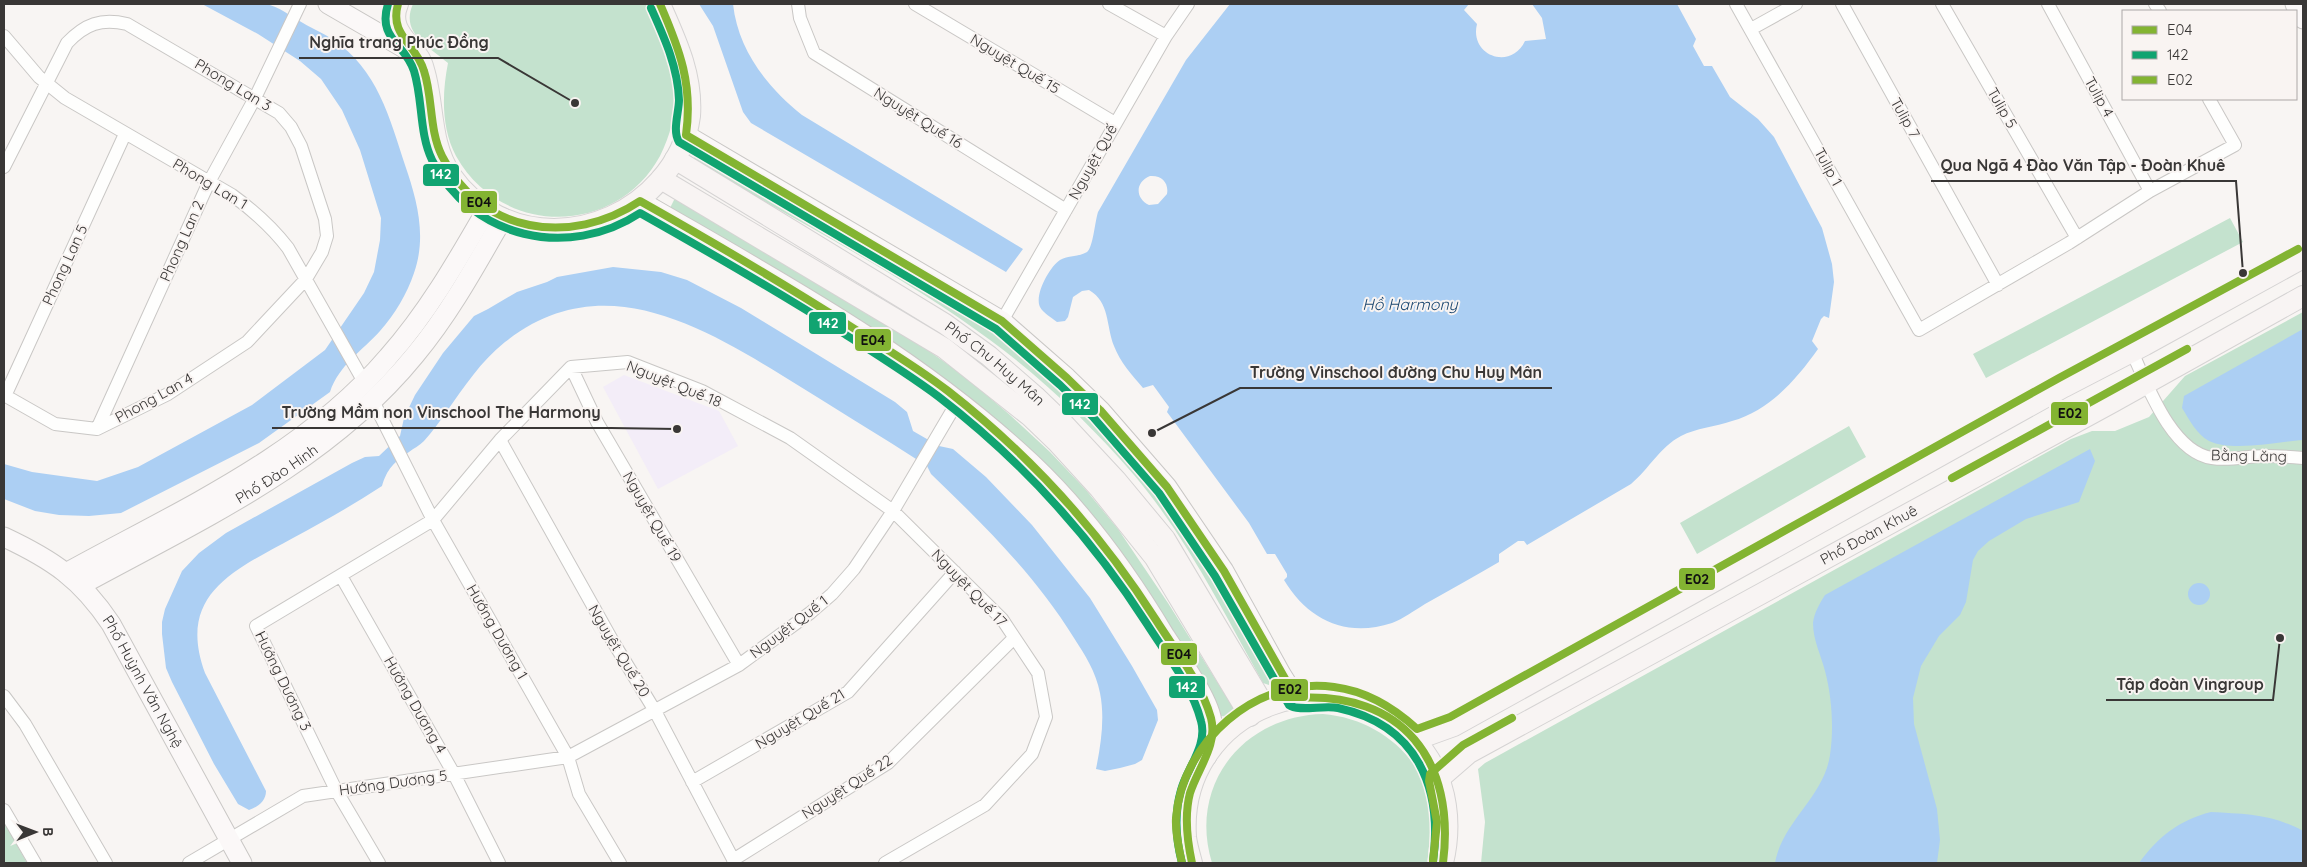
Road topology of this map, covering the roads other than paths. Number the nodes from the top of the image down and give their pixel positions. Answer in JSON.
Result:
{"nodes":[{"id":1,"x":300,"y":4,"type":"edge"},
{"id":2,"x":328,"y":4,"type":"edge"},
{"id":3,"x":660,"y":4,"type":"edge"},
{"id":4,"x":798,"y":4,"type":"edge"},
{"id":5,"x":914,"y":4,"type":"edge"},
{"id":6,"x":1109,"y":4,"type":"edge"},
{"id":7,"x":1188,"y":4,"type":"edge"},
{"id":8,"x":1736,"y":4,"type":"edge"},
{"id":9,"x":1796,"y":4,"type":"edge"},
{"id":10,"x":1842,"y":4,"type":"edge"},
{"id":11,"x":1942,"y":4,"type":"edge"},
{"id":12,"x":2048,"y":4,"type":"edge"},
{"id":13,"x":2295,"y":4,"type":"edge"},
{"id":14,"x":396,"y":5,"type":"edge"},
{"id":15,"x":2303,"y":19,"type":"edge"},
{"id":16,"x":1751,"y":29,"type":"junction"},
{"id":17,"x":4,"y":36,"type":"edge"},
{"id":18,"x":1166,"y":36,"type":"junction"},
{"id":19,"x":419,"y":56,"type":"junction"},
{"id":20,"x":45,"y":83,"type":"junction"},
{"id":21,"x":255,"y":98,"type":"junction"},
{"id":22,"x":2210,"y":100,"type":"edge"},
{"id":23,"x":1115,"y":123,"type":"junction"},
{"id":24,"x":126,"y":134,"type":"junction"},
{"id":25,"x":686,"y":135,"type":"junction"},
{"id":26,"x":675,"y":159,"type":"junction"},
{"id":27,"x":4,"y":167,"type":"edge"},
{"id":28,"x":661,"y":179,"type":"junction"},
{"id":29,"x":209,"y":182,"type":"junction"},
{"id":30,"x":2150,"y":191,"type":"junction"},
{"id":31,"x":640,"y":201,"type":"junction"},
{"id":32,"x":1066,"y":210,"type":"junction"},
{"id":33,"x":495,"y":214,"type":"junction"},
{"id":34,"x":2077,"y":238,"type":"junction"},
{"id":35,"x":2303,"y":258,"type":"edge"},
{"id":36,"x":306,"y":279,"type":"junction"},
{"id":37,"x":1998,"y":285,"type":"junction"},
{"id":38,"x":2303,"y":296,"type":"edge"},
{"id":39,"x":1002,"y":321,"type":"junction"},
{"id":40,"x":401,"y":343,"type":"junction"},
{"id":41,"x":2132,"y":352,"type":"junction"},
{"id":42,"x":414,"y":356,"type":"junction"},
{"id":43,"x":571,"y":367,"type":"junction"},
{"id":44,"x":364,"y":382,"type":"junction"},
{"id":45,"x":2147,"y":384,"type":"junction"},
{"id":46,"x":4,"y":396,"type":"edge"},
{"id":47,"x":958,"y":400,"type":"junction"},
{"id":48,"x":373,"y":401,"type":"junction"},
{"id":49,"x":327,"y":417,"type":"junction"},
{"id":50,"x":97,"y":429,"type":"junction"},
{"id":51,"x":339,"y":432,"type":"junction"},
{"id":52,"x":500,"y":440,"type":"junction"},
{"id":53,"x":2303,"y":458,"type":"edge"},
{"id":54,"x":893,"y":511,"type":"junction"},
{"id":55,"x":433,"y":520,"type":"junction"},
{"id":56,"x":4,"y":537,"type":"edge"},
{"id":57,"x":955,"y":572,"type":"junction"},
{"id":58,"x":66,"y":573,"type":"junction"},
{"id":59,"x":341,"y":576,"type":"junction"},
{"id":60,"x":81,"y":585,"type":"junction"},
{"id":61,"x":1014,"y":638,"type":"junction"},
{"id":62,"x":739,"y":664,"type":"junction"},
{"id":63,"x":4,"y":696,"type":"edge"},
{"id":64,"x":1296,"y":698,"type":"junction"},
{"id":65,"x":655,"y":711,"type":"junction"},
{"id":66,"x":1258,"y":711,"type":"junction"},
{"id":67,"x":1415,"y":740,"type":"junction"},
{"id":68,"x":1207,"y":756,"type":"junction"},
{"id":69,"x":568,"y":757,"type":"junction"},
{"id":70,"x":454,"y":774,"type":"junction"},
{"id":71,"x":1439,"y":779,"type":"junction"},
{"id":72,"x":692,"y":782,"type":"junction"},
{"id":73,"x":336,"y":790,"type":"junction"},
{"id":74,"x":4,"y":810,"type":"edge"},
{"id":75,"x":230,"y":841,"type":"junction"},
{"id":76,"x":734,"y":862,"type":"edge"},
{"id":77,"x":34,"y":863,"type":"edge"},
{"id":78,"x":106,"y":863,"type":"edge"},
{"id":79,"x":189,"y":863,"type":"edge"},
{"id":80,"x":242,"y":863,"type":"edge"},
{"id":81,"x":379,"y":863,"type":"edge"},
{"id":82,"x":499,"y":863,"type":"edge"},
{"id":83,"x":620,"y":863,"type":"edge"},
{"id":84,"x":885,"y":863,"type":"edge"},
{"id":85,"x":1192,"y":863,"type":"edge"},
{"id":86,"x":1443,"y":863,"type":"edge"}],
"edges":[{"from":1,"to":21,"type":"street","name":"Phong Lan 2"},
{"from":2,"to":19,"type":"main road"},
{"from":3,"to":25,"type":"main road"},
{"from":4,"to":32,"type":"street","name":"Nguyệt Quế 16"},
{"from":5,"to":23,"type":"street","name":"Nguyệt Quế 15"},
{"from":6,"to":18,"type":"street"},
{"from":7,"to":18,"type":"street","name":"Nguyệt Quế"},
{"from":8,"to":16,"type":"street","name":"Tulip 1"},
{"from":9,"to":16,"type":"street"},
{"from":10,"to":37,"type":"street","name":"Tulip 7"},
{"from":11,"to":34,"type":"street","name":"Tulip 5"},
{"from":12,"to":30,"type":"street","name":"Tulip 4"},
{"from":13,"to":15,"type":"main road"},
{"from":14,"to":19,"type":"main road"},
{"from":16,"to":37,"type":"street","name":"Tulip 1"},
{"from":17,"to":20,"type":"street","name":"Phong Lan 1"},
{"from":18,"to":23,"type":"street","name":"Nguyệt Quế"},
{"from":19,"to":33,"type":"main road"},
{"from":20,"to":21,"type":"street","name":"Phong Lan 3"},
{"from":20,"to":24,"type":"street","name":"Phong Lan 1"},
{"from":20,"to":27,"type":"street"},
{"from":21,"to":29,"type":"street","name":"Phong Lan 2"},
{"from":21,"to":36,"type":"street","name":"Phong Lan 3"},
{"from":22,"to":30,"type":"street"},
{"from":23,"to":32,"type":"street","name":"Nguyệt Quế"},
{"from":24,"to":29,"type":"street","name":"Phong Lan 1"},
{"from":24,"to":46,"type":"street","name":"Phong Lan 5"},
{"from":25,"to":26,"type":"main road"},
{"from":25,"to":39,"type":"main road"},
{"from":26,"to":28,"type":"main road"},
{"from":26,"to":66,"type":"main road","name":"Phố Chu Huy Mân"},
{"from":28,"to":31,"type":"main road"},
{"from":28,"to":66,"type":"main road","name":"Phố Chu Huy Mân"},
{"from":29,"to":36,"type":"street","name":"Phong Lan 1"},
{"from":29,"to":50,"type":"street","name":"Phong Lan 2"},
{"from":30,"to":34,"type":"street"},
{"from":31,"to":33,"type":"main road"},
{"from":31,"to":47,"type":"main road"},
{"from":32,"to":39,"type":"street","name":"Nguyệt Quế"},
{"from":33,"to":40,"type":"main road","name":"Phố Đào Hinh"},
{"from":33,"to":42,"type":"main road","name":"Phố Đào Hinh"},
{"from":34,"to":37,"type":"street"},
{"from":35,"to":41,"type":"main road"},
{"from":36,"to":44,"type":"street","name":"Phong Lan 1"},
{"from":36,"to":50,"type":"street","name":"Phong Lan 4"},
{"from":38,"to":45,"type":"main road","name":"Phố Đoàn Khuê"},
{"from":39,"to":64,"type":"main road"},
{"from":40,"to":42,"type":"main road"},
{"from":40,"to":44,"type":"main road","name":"Phố Đào Hinh"},
{"from":41,"to":45,"type":"street","name":"Bằng Lăng"},
{"from":41,"to":67,"type":"main road"},
{"from":42,"to":48,"type":"main road","name":"Phố Đào Hinh"},
{"from":43,"to":52,"type":"street"},
{"from":43,"to":54,"type":"street","name":"Nguyệt Quế 18"},
{"from":43,"to":62,"type":"street","name":"Nguyệt Quế 19"},
{"from":44,"to":49,"type":"main road","name":"Phố Đào Hinh"},
{"from":45,"to":53,"type":"street","name":"Bằng Lăng"},
{"from":45,"to":71,"type":"main road","name":"Phố Đoàn Khuê"},
{"from":46,"to":50,"type":"street","name":"Phong Lan 4"},
{"from":47,"to":54,"type":"street","name":"Nguyệt Quế 1"},
{"from":47,"to":68,"type":"main road"},
{"from":48,"to":51,"type":"main road","name":"Phố Đào Hinh"},
{"from":48,"to":55,"type":"street","name":"Hướng Dương 1"},
{"from":49,"to":51,"type":"main road"},
{"from":49,"to":58,"type":"main road","name":"Phố Đào Hinh"},
{"from":51,"to":60,"type":"main road","name":"Phố Đào Hinh"},
{"from":52,"to":55,"type":"street"},
{"from":52,"to":65,"type":"street","name":"Nguyệt Quế 20"},
{"from":54,"to":57,"type":"street","name":"Nguyệt Quế 17"},
{"from":54,"to":62,"type":"street","name":"Nguyệt Quế 1"},
{"from":55,"to":59,"type":"street","name":"Hướng Dương 3"},
{"from":55,"to":69,"type":"street","name":"Hướng Dương 1"},
{"from":56,"to":58,"type":"main road","name":"Phố Huỳnh Văn Nghệ"},
{"from":57,"to":61,"type":"street","name":"Nguyệt Quế 17"},
{"from":57,"to":72,"type":"street","name":"Nguyệt Quế 21"},
{"from":58,"to":60,"type":"main road","name":"Phố Huỳnh Văn Nghệ"},
{"from":59,"to":70,"type":"street","name":"Hướng Dương 4"},
{"from":59,"to":73,"type":"street","name":"Hướng Dương 3"},
{"from":60,"to":75,"type":"main road","name":"Phố Huỳnh Văn Nghệ"},
{"from":61,"to":76,"type":"street","name":"Nguyệt Quế 22"},
{"from":61,"to":84,"type":"street","name":"Nguyệt Quế 17"},
{"from":62,"to":65,"type":"street","name":"Nguyệt Quế 1"},
{"from":63,"to":78,"type":"street"},
{"from":64,"to":66,"type":"main road"},
{"from":64,"to":67,"type":"main road"},
{"from":65,"to":69,"type":"street","name":"Nguyệt Quế 1"},
{"from":65,"to":72,"type":"street","name":"Nguyệt Quế 20"},
{"from":66,"to":68,"type":"main road"},
{"from":67,"to":71,"type":"main road"},
{"from":68,"to":85,"type":"main road"},
{"from":69,"to":70,"type":"street","name":"Hướng Dương 5"},
{"from":69,"to":83,"type":"street","name":"Hướng Dương 1"},
{"from":70,"to":73,"type":"street","name":"Hướng Dương 5"},
{"from":70,"to":82,"type":"street","name":"Hướng Dương 4"},
{"from":71,"to":86,"type":"main road"},
{"from":72,"to":76,"type":"street","name":"Nguyệt Quế 20"},
{"from":73,"to":75,"type":"street","name":"Hướng Dương 5"},
{"from":73,"to":81,"type":"street","name":"Hướng Dương 3"},
{"from":74,"to":77,"type":"street"},
{"from":75,"to":79,"type":"street","name":"Hướng Dương 5"},
{"from":75,"to":80,"type":"main road","name":"Phố Huỳnh Văn Nghệ"}]}
